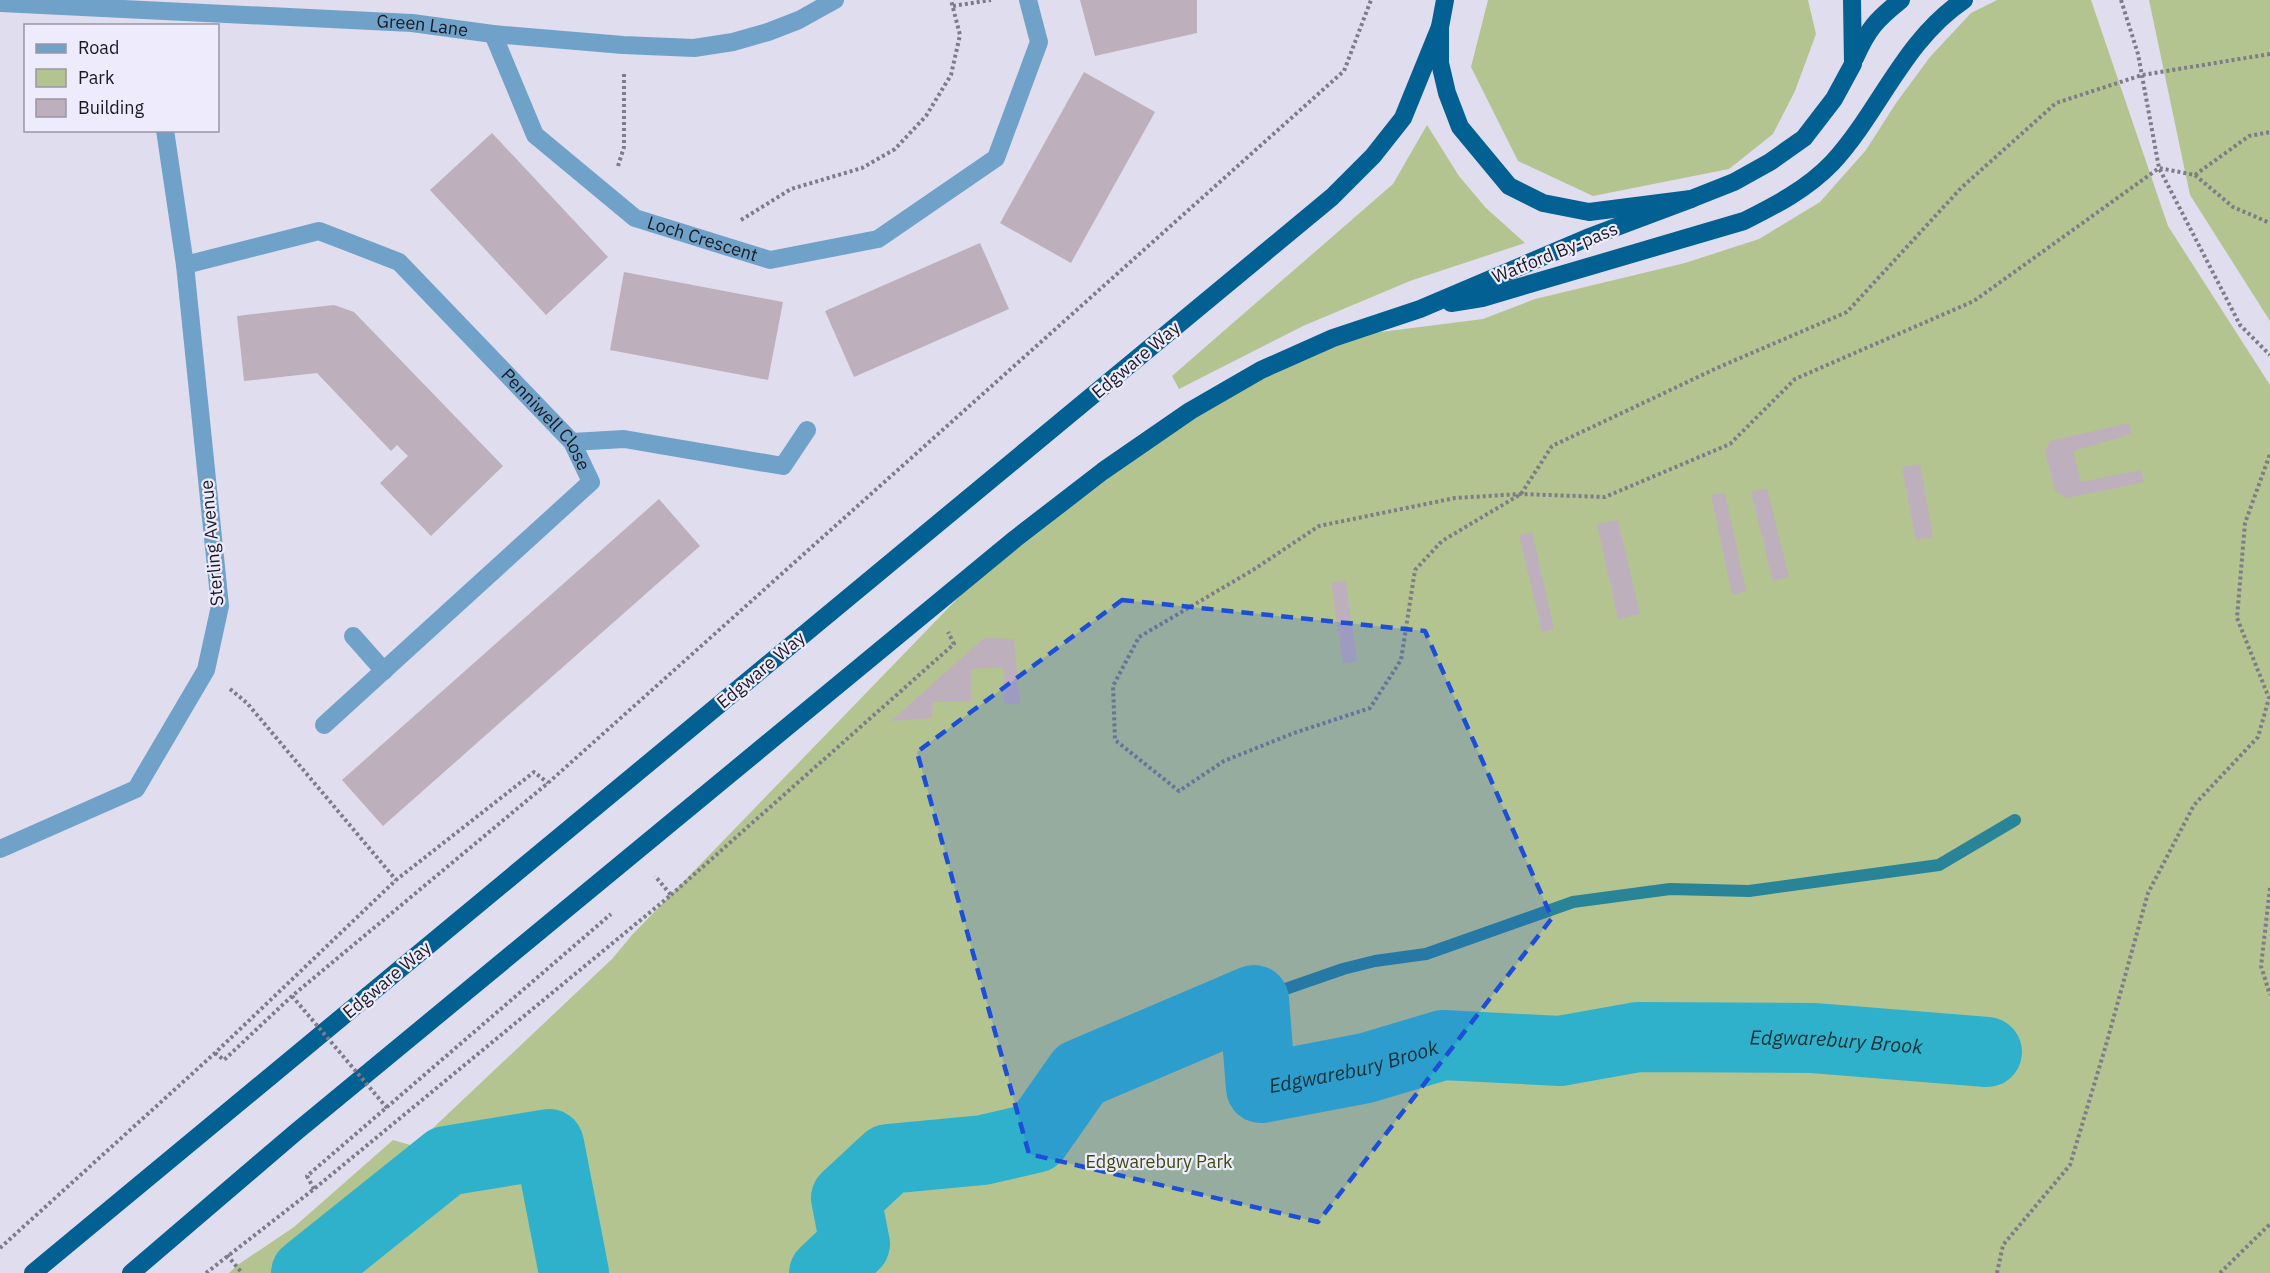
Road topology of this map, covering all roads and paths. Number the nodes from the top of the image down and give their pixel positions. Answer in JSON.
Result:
{"nodes":[{"id":1,"x":835,"y":0,"type":"edge"},
{"id":2,"x":951,"y":0,"type":"edge"},
{"id":3,"x":991,"y":0,"type":"edge"},
{"id":4,"x":1028,"y":0,"type":"edge"},
{"id":5,"x":1371,"y":0,"type":"edge"},
{"id":6,"x":1445,"y":0,"type":"edge"},
{"id":7,"x":1852,"y":0,"type":"edge"},
{"id":8,"x":1901,"y":0,"type":"edge"},
{"id":9,"x":1964,"y":0,"type":"edge"},
{"id":10,"x":2121,"y":0,"type":"edge"},
{"id":11,"x":0,"y":3,"type":"edge"},
{"id":12,"x":117,"y":4,"type":"edge"},
{"id":13,"x":953,"y":6,"type":"junction"},
{"id":14,"x":149,"y":18,"type":"edge"},
{"id":15,"x":1440,"y":27,"type":"junction"},
{"id":16,"x":493,"y":34,"type":"junction"},
{"id":17,"x":623,"y":45,"type":"junction"},
{"id":18,"x":2270,"y":54,"type":"edge"},
{"id":19,"x":1853,"y":64,"type":"junction"},
{"id":20,"x":2142,"y":75,"type":"junction"},
{"id":21,"x":165,"y":132,"type":"edge"},
{"id":22,"x":2270,"y":132,"type":"edge"},
{"id":23,"x":2159,"y":168,"type":"junction"},
{"id":24,"x":2195,"y":176,"type":"junction"},
{"id":25,"x":593,"y":183,"type":"junction"},
{"id":26,"x":1691,"y":199,"type":"junction"},
{"id":27,"x":2270,"y":223,"type":"edge"},
{"id":28,"x":724,"y":245,"type":"junction"},
{"id":29,"x":185,"y":265,"type":"junction"},
{"id":30,"x":1420,"y":309,"type":"junction"},
{"id":31,"x":2270,"y":355,"type":"edge"},
{"id":32,"x":807,"y":430,"type":"dead end"},
{"id":33,"x":572,"y":442,"type":"junction"},
{"id":34,"x":2270,"y":454,"type":"edge"},
{"id":35,"x":1521,"y":494,"type":"junction"},
{"id":36,"x":933,"y":607,"type":"junction"},
{"id":37,"x":353,"y":636,"type":"dead end"},
{"id":38,"x":206,"y":670,"type":"junction"},
{"id":39,"x":384,"y":671,"type":"junction"},
{"id":40,"x":324,"y":725,"type":"dead end"},
{"id":41,"x":548,"y":783,"type":"junction"},
{"id":42,"x":0,"y":849,"type":"edge"},
{"id":43,"x":396,"y":880,"type":"junction"},
{"id":44,"x":649,"y":881,"type":"dead end"},
{"id":45,"x":2270,"y":888,"type":"edge"},
{"id":46,"x":671,"y":895,"type":"junction"},
{"id":47,"x":618,"y":909,"type":"dead end"},
{"id":48,"x":2270,"y":995,"type":"edge"},
{"id":49,"x":292,"y":996,"type":"junction"},
{"id":50,"x":215,"y":1053,"type":"junction"},
{"id":51,"x":387,"y":1108,"type":"junction"},
{"id":52,"x":314,"y":1189,"type":"junction"},
{"id":53,"x":2270,"y":1224,"type":"edge"},
{"id":54,"x":0,"y":1248,"type":"edge"},
{"id":55,"x":227,"y":1255,"type":"junction"},
{"id":56,"x":33,"y":1273,"type":"edge"},
{"id":57,"x":131,"y":1273,"type":"edge"},
{"id":58,"x":206,"y":1273,"type":"edge"},
{"id":59,"x":242,"y":1273,"type":"edge"},
{"id":60,"x":1997,"y":1273,"type":"edge"},
{"id":61,"x":2220,"y":1273,"type":"edge"}],
"edges":[{"from":1,"to":17,"type":"street","name":"Green Lane"},
{"from":2,"to":13,"type":"path"},
{"from":3,"to":13,"type":"path"},
{"from":4,"to":28,"type":"street","name":"Loch Crescent"},
{"from":5,"to":41,"type":"path"},
{"from":6,"to":15,"type":"highway"},
{"from":7,"to":19,"type":"highway"},
{"from":8,"to":19,"type":"highway"},
{"from":9,"to":30,"type":"highway"},
{"from":10,"to":20,"type":"path"},
{"from":11,"to":12,"type":"street","name":"Green Lane"},
{"from":12,"to":14,"type":"street","name":"Green Lane"},
{"from":13,"to":28,"type":"path"},
{"from":14,"to":16,"type":"street","name":"Green Lane"},
{"from":15,"to":26,"type":"highway"},
{"from":15,"to":56,"type":"highway","name":"Edgware Way"},
{"from":16,"to":17,"type":"street","name":"Green Lane"},
{"from":16,"to":25,"type":"street","name":"Loch Crescent"},
{"from":17,"to":25,"type":"path"},
{"from":18,"to":20,"type":"path"},
{"from":19,"to":26,"type":"highway"},
{"from":20,"to":23,"type":"path"},
{"from":20,"to":35,"type":"path"},
{"from":21,"to":29,"type":"street","name":"Sterling Avenue"},
{"from":22,"to":24,"type":"path"},
{"from":23,"to":24,"type":"path"},
{"from":23,"to":31,"type":"path"},
{"from":23,"to":35,"type":"path"},
{"from":24,"to":27,"type":"path"},
{"from":25,"to":28,"type":"street","name":"Loch Crescent"},
{"from":26,"to":30,"type":"highway","name":"Watford By-pass"},
{"from":29,"to":33,"type":"street","name":"Penniwell Close"},
{"from":29,"to":38,"type":"street","name":"Sterling Avenue"},
{"from":30,"to":36,"type":"highway"},
{"from":32,"to":33,"type":"street"},
{"from":33,"to":39,"type":"street","name":"Penniwell Close"},
{"from":34,"to":60,"type":"path"},
{"from":35,"to":35,"type":"path"},
{"from":36,"to":46,"type":"path"},
{"from":36,"to":57,"type":"highway"},
{"from":37,"to":39,"type":"street"},
{"from":38,"to":42,"type":"street","name":"Sterling Avenue"},
{"from":38,"to":43,"type":"path"},
{"from":39,"to":40,"type":"street","name":"Penniwell Close"},
{"from":41,"to":43,"type":"path"},
{"from":41,"to":49,"type":"path"},
{"from":43,"to":50,"type":"path"},
{"from":44,"to":46,"type":"path"},
{"from":45,"to":48,"type":"path"},
{"from":46,"to":52,"type":"path"},
{"from":47,"to":51,"type":"path"},
{"from":49,"to":50,"type":"path"},
{"from":49,"to":51,"type":"path","bridge":true},
{"from":50,"to":54,"type":"path"},
{"from":51,"to":52,"type":"path"},
{"from":52,"to":55,"type":"path"},
{"from":53,"to":61,"type":"path"},
{"from":55,"to":58,"type":"path"},
{"from":55,"to":59,"type":"path"}]}
